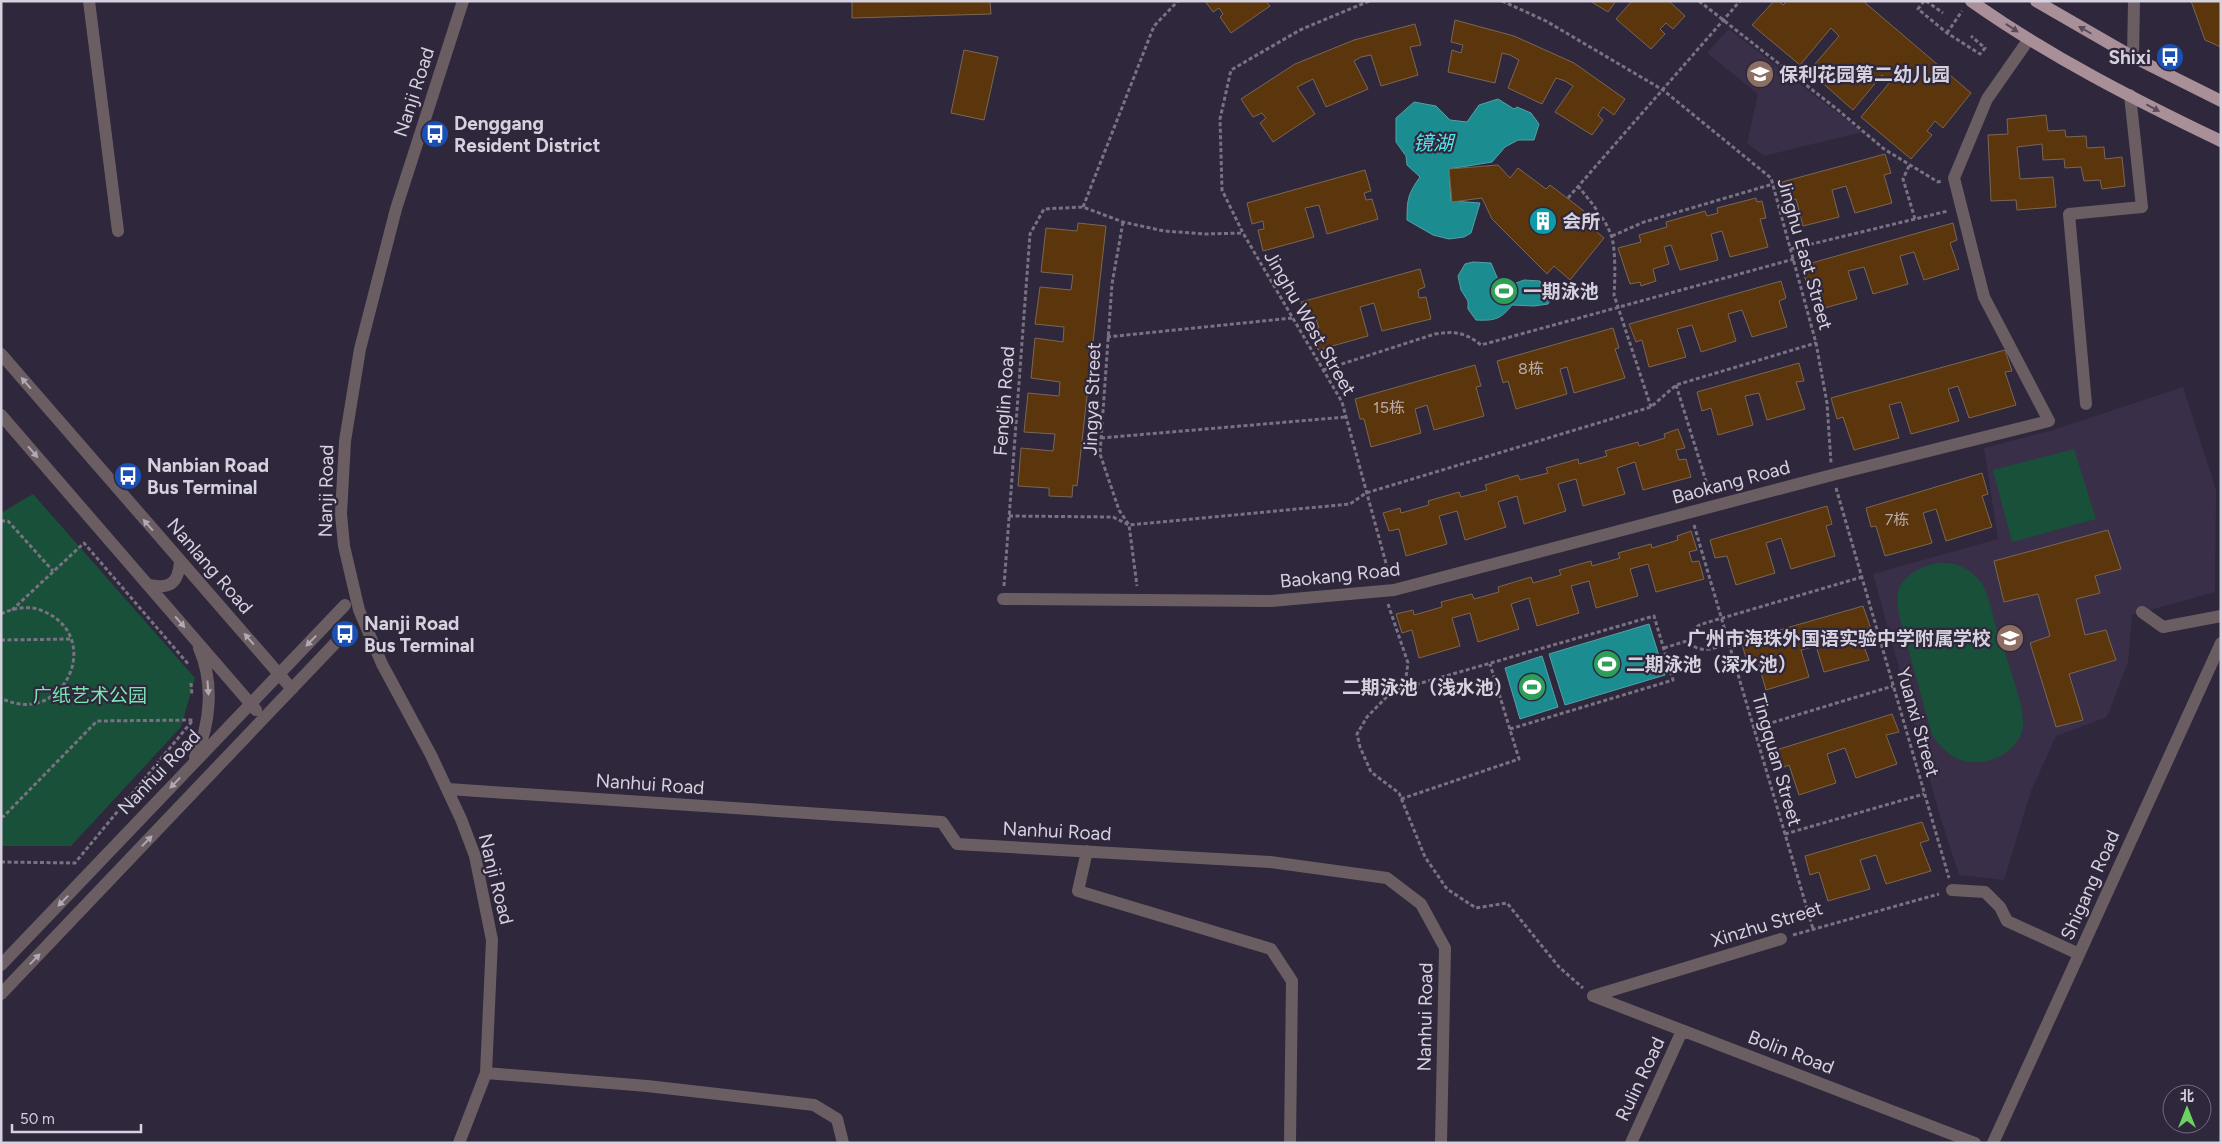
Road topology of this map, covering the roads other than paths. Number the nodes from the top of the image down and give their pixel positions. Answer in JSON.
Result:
{"nodes":[{"id":1,"x":88,"y":1,"type":"edge"},
{"id":2,"x":464,"y":1,"type":"edge"},
{"id":3,"x":2036,"y":1,"type":"edge"},
{"id":4,"x":2134,"y":1,"type":"edge"},
{"id":5,"x":1967,"y":5,"type":"edge"},
{"id":6,"x":2029,"y":39,"type":"junction"},
{"id":7,"x":2132,"y":57,"type":"junction"},
{"id":8,"x":2130,"y":95,"type":"junction"},
{"id":9,"x":2221,"y":101,"type":"edge"},
{"id":10,"x":2221,"y":141,"type":"edge"},
{"id":11,"x":118,"y":231,"type":"dead end"},
{"id":12,"x":1,"y":354,"type":"edge"},
{"id":13,"x":2086,"y":404,"type":"dead end"},
{"id":14,"x":1,"y":415,"type":"edge"},
{"id":15,"x":180,"y":562,"type":"junction"},
{"id":16,"x":148,"y":585,"type":"junction"},
{"id":17,"x":1003,"y":599,"type":"road end"},
{"id":18,"x":345,"y":605,"type":"dead end"},
{"id":19,"x":2142,"y":612,"type":"dead end"},
{"id":20,"x":2221,"y":616,"type":"edge"},
{"id":21,"x":343,"y":635,"type":"dead end"},
{"id":22,"x":196,"y":641,"type":"junction"},
{"id":23,"x":2221,"y":643,"type":"edge"},
{"id":24,"x":292,"y":689,"type":"junction"},
{"id":25,"x":264,"y":719,"type":"junction"},
{"id":26,"x":191,"y":766,"type":"junction"},
{"id":27,"x":448,"y":790,"type":"junction"},
{"id":28,"x":1086,"y":852,"type":"junction"},
{"id":29,"x":1952,"y":890,"type":"road end"},
{"id":30,"x":1781,"y":939,"type":"road end"},
{"id":31,"x":2079,"y":954,"type":"junction"},
{"id":32,"x":1,"y":965,"type":"edge"},
{"id":33,"x":1,"y":994,"type":"edge"},
{"id":34,"x":1593,"y":996,"type":"joint"},
{"id":35,"x":1682,"y":1030,"type":"junction"},
{"id":36,"x":486,"y":1073,"type":"junction"},
{"id":37,"x":459,"y":1143,"type":"edge"},
{"id":38,"x":843,"y":1143,"type":"edge"},
{"id":39,"x":1290,"y":1143,"type":"edge"},
{"id":40,"x":1441,"y":1143,"type":"edge"},
{"id":41,"x":1631,"y":1143,"type":"edge"},
{"id":42,"x":1975,"y":1143,"type":"edge"},
{"id":43,"x":1994,"y":1143,"type":"edge"}],
"edges":[{"from":1,"to":11,"type":"street"},
{"from":2,"to":27,"type":"street","name":"Nanji Road"},
{"from":7,"to":3,"type":"main road","one_way":true},
{"from":4,"to":7,"type":"street"},
{"from":5,"to":6,"type":"main road","one_way":true},
{"from":6,"to":8,"type":"main road"},
{"from":6,"to":17,"type":"street","name":"Baokang Road"},
{"from":7,"to":9,"type":"main road"},
{"from":8,"to":10,"type":"main road","one_way":true},
{"from":8,"to":13,"type":"street"},
{"from":15,"to":12,"type":"street","name":"Nanlang Road","one_way":true},
{"from":14,"to":16,"type":"street","one_way":true},
{"from":15,"to":16,"type":"street"},
{"from":24,"to":15,"type":"street","name":"Nanlang Road","one_way":true},
{"from":16,"to":22,"type":"street","one_way":true},
{"from":18,"to":26,"type":"street","name":"Nanhui Road","one_way":true},
{"from":19,"to":20,"type":"street"},
{"from":21,"to":24,"type":"street","name":"Nanhui Road"},
{"from":22,"to":25,"type":"street"},
{"from":22,"to":26,"type":"street","one_way":true},
{"from":23,"to":31,"type":"street","name":"Shigang Road"},
{"from":24,"to":25,"type":"street","name":"Nanhui Road"},
{"from":33,"to":25,"type":"street","name":"Nanhui Road","one_way":true},
{"from":26,"to":32,"type":"street","name":"Nanhui Road","one_way":true},
{"from":27,"to":28,"type":"street","name":"Nanhui Road"},
{"from":27,"to":36,"type":"street","name":"Nanji Road"},
{"from":28,"to":39,"type":"street"},
{"from":28,"to":40,"type":"street","name":"Nanhui Road"},
{"from":29,"to":31,"type":"street"},
{"from":30,"to":34,"type":"street","name":"Xinzhu Street"},
{"from":31,"to":43,"type":"street","name":"Shigang Road"},
{"from":34,"to":35,"type":"street","name":"Bolin Road"},
{"from":35,"to":41,"type":"street","name":"Rulin Road"},
{"from":35,"to":42,"type":"street","name":"Bolin Road"},
{"from":36,"to":37,"type":"street","name":"Nanji Road"},
{"from":36,"to":38,"type":"street"}]}
